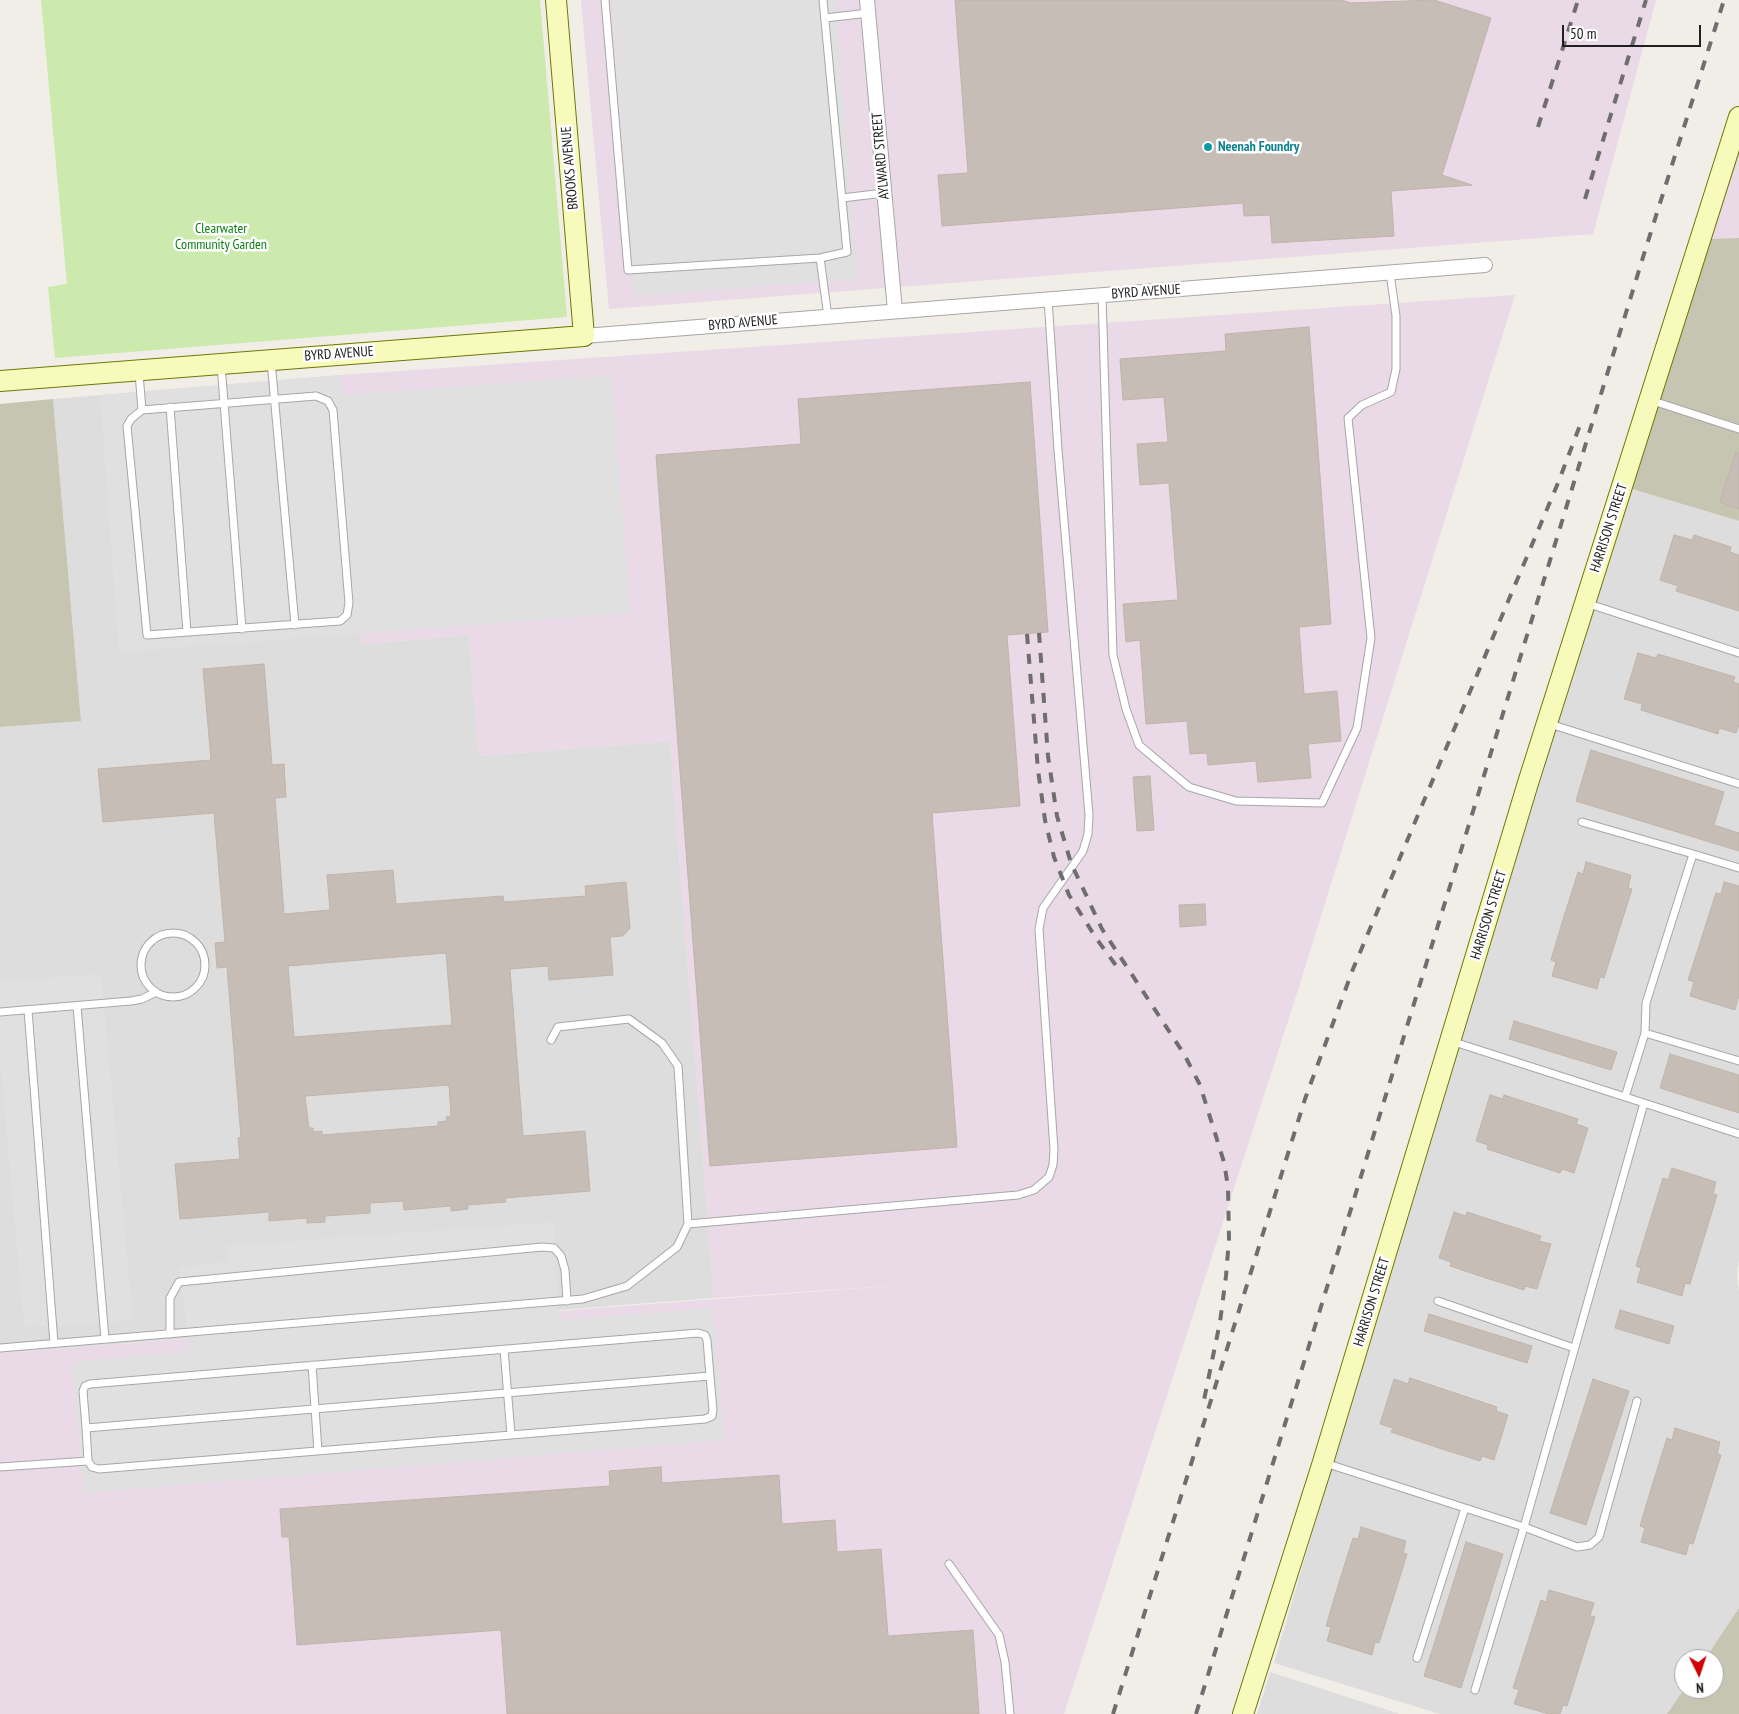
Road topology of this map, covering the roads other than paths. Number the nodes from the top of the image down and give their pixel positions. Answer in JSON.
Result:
{"nodes":[{"id":1,"x":556,"y":0,"type":"edge"},
{"id":2,"x":605,"y":0,"type":"edge"},
{"id":3,"x":823,"y":0,"type":"edge"},
{"id":4,"x":868,"y":6,"type":"edge"},
{"id":5,"x":825,"y":18,"type":"junction"},
{"id":6,"x":1739,"y":117,"type":"edge"},
{"id":7,"x":884,"y":193,"type":"junction"},
{"id":8,"x":842,"y":198,"type":"junction"},
{"id":9,"x":820,"y":258,"type":"junction"},
{"id":10,"x":1485,"y":265,"type":"dead end"},
{"id":11,"x":1390,"y":273,"type":"junction"},
{"id":12,"x":1102,"y":295,"type":"junction"},
{"id":13,"x":1048,"y":299,"type":"junction"},
{"id":14,"x":895,"y":311,"type":"junction"},
{"id":15,"x":828,"y":317,"type":"junction"},
{"id":16,"x":584,"y":336,"type":"junction"},
{"id":17,"x":271,"y":360,"type":"junction"},
{"id":18,"x":220,"y":363,"type":"junction"},
{"id":19,"x":139,"y":370,"type":"junction"},
{"id":20,"x":0,"y":381,"type":"edge"},
{"id":21,"x":275,"y":398,"type":"junction"},
{"id":22,"x":1650,"y":399,"type":"junction"},
{"id":23,"x":224,"y":403,"type":"junction"},
{"id":24,"x":170,"y":407,"type":"junction"},
{"id":25,"x":142,"y":410,"type":"junction"},
{"id":26,"x":1739,"y":429,"type":"edge"},
{"id":27,"x":1585,"y":603,"type":"junction"},
{"id":28,"x":294,"y":625,"type":"junction"},
{"id":29,"x":242,"y":629,"type":"junction"},
{"id":30,"x":187,"y":632,"type":"junction"},
{"id":31,"x":1739,"y":652,"type":"edge"},
{"id":32,"x":1547,"y":723,"type":"junction"},
{"id":33,"x":1739,"y":784,"type":"edge"},
{"id":34,"x":1582,"y":822,"type":"dead end"},
{"id":35,"x":1693,"y":854,"type":"junction"},
{"id":36,"x":1739,"y":868,"type":"edge"},
{"id":37,"x":156,"y":992,"type":"junction"},
{"id":38,"x":77,"y":1006,"type":"junction"},
{"id":39,"x":28,"y":1010,"type":"junction"},
{"id":40,"x":0,"y":1012,"type":"edge"},
{"id":41,"x":1645,"y":1033,"type":"junction"},
{"id":42,"x":551,"y":1040,"type":"dead end"},
{"id":43,"x":1451,"y":1041,"type":"junction"},
{"id":44,"x":1739,"y":1061,"type":"edge"},
{"id":45,"x":1625,"y":1097,"type":"junction"},
{"id":46,"x":1644,"y":1104,"type":"junction"},
{"id":47,"x":1739,"y":1134,"type":"edge"},
{"id":48,"x":688,"y":1224,"type":"junction"},
{"id":49,"x":567,"y":1301,"type":"junction"},
{"id":50,"x":1438,"y":1301,"type":"dead end"},
{"id":51,"x":170,"y":1334,"type":"junction"},
{"id":52,"x":106,"y":1339,"type":"junction"},
{"id":53,"x":54,"y":1343,"type":"junction"},
{"id":54,"x":0,"y":1348,"type":"edge"},
{"id":55,"x":1574,"y":1348,"type":"junction"},
{"id":56,"x":504,"y":1350,"type":"junction"},
{"id":57,"x":312,"y":1365,"type":"junction"},
{"id":58,"x":710,"y":1376,"type":"junction"},
{"id":59,"x":508,"y":1393,"type":"junction"},
{"id":60,"x":1637,"y":1401,"type":"dead end"},
{"id":61,"x":315,"y":1409,"type":"junction"},
{"id":62,"x":86,"y":1428,"type":"junction"},
{"id":63,"x":511,"y":1435,"type":"junction"},
{"id":64,"x":318,"y":1451,"type":"junction"},
{"id":65,"x":88,"y":1461,"type":"junction"},
{"id":66,"x":1323,"y":1462,"type":"junction"},
{"id":67,"x":0,"y":1467,"type":"edge"},
{"id":68,"x":1465,"y":1508,"type":"junction"},
{"id":69,"x":1524,"y":1527,"type":"junction"},
{"id":70,"x":949,"y":1564,"type":"dead end"},
{"id":71,"x":1417,"y":1658,"type":"dead end"},
{"id":72,"x":1475,"y":1690,"type":"dead end"},
{"id":73,"x":1010,"y":1714,"type":"edge"},
{"id":74,"x":1243,"y":1714,"type":"edge"}],
"edges":[{"from":1,"to":16,"type":"main road","name":"BROOKS AVENUE"},
{"from":2,"to":9,"type":"lane"},
{"from":3,"to":5,"type":"lane"},
{"from":4,"to":5,"type":"lane"},
{"from":4,"to":7,"type":"street","name":"AYLWARD STREET"},
{"from":5,"to":8,"type":"lane"},
{"from":6,"to":22,"type":"main road","name":"HARRISON STREET"},
{"from":7,"to":8,"type":"lane"},
{"from":7,"to":14,"type":"street","name":"AYLWARD STREET"},
{"from":8,"to":9,"type":"lane"},
{"from":9,"to":15,"type":"lane"},
{"from":10,"to":11,"type":"street","name":"BYRD AVENUE"},
{"from":11,"to":12,"type":"street","name":"BYRD AVENUE"},
{"from":11,"to":12,"type":"lane"},
{"from":12,"to":13,"type":"street","name":"BYRD AVENUE"},
{"from":13,"to":14,"type":"street","name":"BYRD AVENUE"},
{"from":13,"to":48,"type":"lane"},
{"from":14,"to":15,"type":"street","name":"BYRD AVENUE"},
{"from":15,"to":16,"type":"street","name":"BYRD AVENUE"},
{"from":16,"to":17,"type":"main road","name":"BYRD AVENUE"},
{"from":17,"to":18,"type":"main road","name":"BYRD AVENUE"},
{"from":17,"to":21,"type":"lane"},
{"from":18,"to":19,"type":"main road","name":"BYRD AVENUE"},
{"from":18,"to":23,"type":"lane"},
{"from":19,"to":20,"type":"main road","name":"BYRD AVENUE"},
{"from":19,"to":25,"type":"lane"},
{"from":21,"to":23,"type":"lane"},
{"from":21,"to":28,"type":"lane"},
{"from":21,"to":28,"type":"lane"},
{"from":22,"to":26,"type":"lane"},
{"from":22,"to":27,"type":"main road","name":"HARRISON STREET"},
{"from":23,"to":24,"type":"lane"},
{"from":23,"to":29,"type":"lane"},
{"from":24,"to":25,"type":"lane"},
{"from":24,"to":30,"type":"lane"},
{"from":25,"to":30,"type":"lane"},
{"from":27,"to":31,"type":"lane"},
{"from":27,"to":32,"type":"main road","name":"HARRISON STREET"},
{"from":28,"to":29,"type":"lane"},
{"from":29,"to":30,"type":"lane"},
{"from":32,"to":33,"type":"lane"},
{"from":32,"to":43,"type":"main road","name":"HARRISON STREET"},
{"from":34,"to":35,"type":"lane"},
{"from":35,"to":36,"type":"lane"},
{"from":35,"to":41,"type":"lane"},
{"from":37,"to":37,"type":"lane"},
{"from":37,"to":38,"type":"lane"},
{"from":38,"to":39,"type":"lane"},
{"from":38,"to":52,"type":"lane"},
{"from":39,"to":40,"type":"lane"},
{"from":39,"to":53,"type":"lane"},
{"from":41,"to":44,"type":"lane"},
{"from":41,"to":45,"type":"lane"},
{"from":42,"to":48,"type":"lane"},
{"from":43,"to":45,"type":"lane"},
{"from":43,"to":66,"type":"main road","name":"HARRISON STREET"},
{"from":45,"to":46,"type":"lane"},
{"from":46,"to":47,"type":"lane"},
{"from":46,"to":55,"type":"lane"},
{"from":48,"to":49,"type":"lane"},
{"from":49,"to":51,"type":"lane"},
{"from":49,"to":51,"type":"lane"},
{"from":50,"to":55,"type":"lane"},
{"from":51,"to":52,"type":"lane"},
{"from":52,"to":53,"type":"lane"},
{"from":53,"to":54,"type":"lane"},
{"from":55,"to":69,"type":"lane"},
{"from":56,"to":57,"type":"lane"},
{"from":56,"to":58,"type":"lane"},
{"from":56,"to":59,"type":"lane"},
{"from":57,"to":61,"type":"lane"},
{"from":57,"to":62,"type":"lane"},
{"from":58,"to":59,"type":"lane"},
{"from":58,"to":63,"type":"lane"},
{"from":59,"to":61,"type":"lane"},
{"from":59,"to":63,"type":"lane"},
{"from":60,"to":69,"type":"lane"},
{"from":61,"to":62,"type":"lane"},
{"from":61,"to":64,"type":"lane"},
{"from":62,"to":65,"type":"lane"},
{"from":63,"to":64,"type":"lane"},
{"from":64,"to":65,"type":"lane"},
{"from":65,"to":67,"type":"lane"},
{"from":66,"to":68,"type":"lane"},
{"from":66,"to":74,"type":"main road","name":"HARRISON STREET"},
{"from":68,"to":69,"type":"lane"},
{"from":68,"to":71,"type":"lane"},
{"from":69,"to":72,"type":"lane"},
{"from":70,"to":73,"type":"lane"}]}
